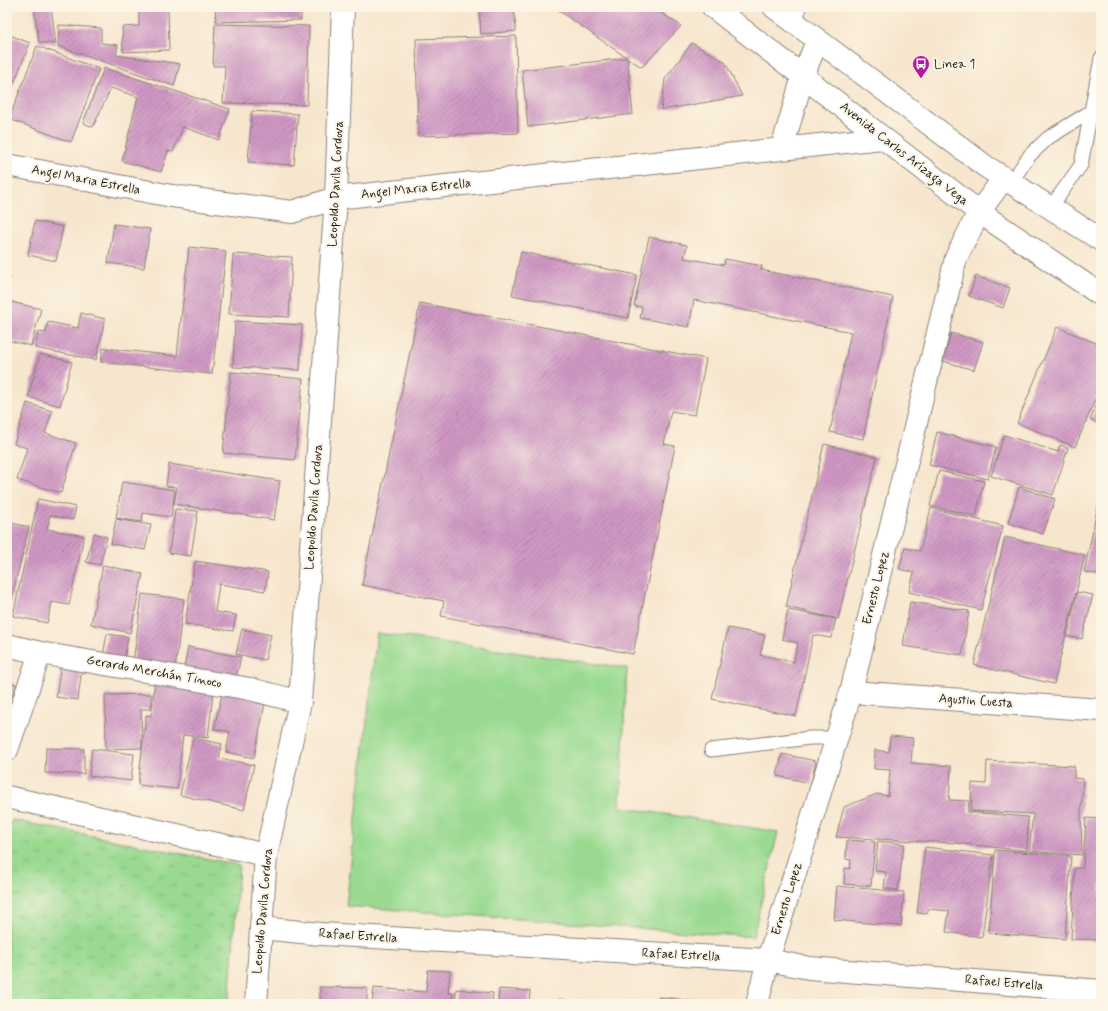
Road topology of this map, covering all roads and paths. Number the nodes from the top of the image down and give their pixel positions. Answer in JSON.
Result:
{"nodes":[{"id":1,"x":343,"y":7,"type":"edge"},
{"id":2,"x":713,"y":7,"type":"edge"},
{"id":3,"x":774,"y":7,"type":"edge"},
{"id":4,"x":798,"y":16,"type":"edge"},
{"id":5,"x":817,"y":41,"type":"junction"},
{"id":6,"x":1101,"y":58,"type":"edge"},
{"id":7,"x":803,"y":76,"type":"junction"},
{"id":8,"x":1090,"y":112,"type":"junction"},
{"id":9,"x":882,"y":138,"type":"junction"},
{"id":10,"x":782,"y":148,"type":"junction"},
{"id":11,"x":7,"y":165,"type":"edge"},
{"id":12,"x":1007,"y":180,"type":"junction"},
{"id":13,"x":336,"y":198,"type":"junction"},
{"id":14,"x":1051,"y":206,"type":"junction"},
{"id":15,"x":979,"y":212,"type":"junction"},
{"id":16,"x":1101,"y":240,"type":"edge"},
{"id":17,"x":1101,"y":295,"type":"edge"},
{"id":18,"x":7,"y":645,"type":"edge"},
{"id":19,"x":40,"y":653,"type":"junction"},
{"id":20,"x":851,"y":692,"type":"junction"},
{"id":21,"x":300,"y":702,"type":"junction"},
{"id":22,"x":1101,"y":710,"type":"edge"},
{"id":23,"x":837,"y":738,"type":"junction"},
{"id":24,"x":7,"y":750,"type":"edge"},
{"id":25,"x":711,"y":750,"type":"dead end"},
{"id":26,"x":7,"y":797,"type":"edge"},
{"id":27,"x":266,"y":855,"type":"junction"},
{"id":28,"x":261,"y":928,"type":"junction"},
{"id":29,"x":768,"y":960,"type":"junction"},
{"id":30,"x":1101,"y":991,"type":"edge"},
{"id":31,"x":256,"y":1004,"type":"edge"},
{"id":32,"x":757,"y":1004,"type":"edge"}],
"edges":[{"from":1,"to":13,"type":"street","name":"Leopoldo Davila Cordova"},
{"from":2,"to":7,"type":"street","name":"Avenida Carlos Arízaga Vega"},
{"from":3,"to":4,"type":"street"},
{"from":4,"to":5,"type":"street"},
{"from":5,"to":7,"type":"street"},
{"from":5,"to":12,"type":"street"},
{"from":6,"to":8,"type":"lane"},
{"from":7,"to":9,"type":"street","name":"Avenida Carlos Arízaga Vega"},
{"from":7,"to":10,"type":"street"},
{"from":8,"to":12,"type":"lane"},
{"from":8,"to":14,"type":"lane"},
{"from":9,"to":10,"type":"street","name":"Angel Maria Estrella"},
{"from":9,"to":15,"type":"street","name":"Avenida Carlos Arízaga Vega"},
{"from":10,"to":13,"type":"street","name":"Angel Maria Estrella"},
{"from":11,"to":13,"type":"street","name":"Angel Maria Estrella"},
{"from":12,"to":14,"type":"street"},
{"from":12,"to":15,"type":"street","name":"Ernesto Lopez"},
{"from":13,"to":21,"type":"street","name":"Leopoldo Davila Cordova"},
{"from":14,"to":16,"type":"street"},
{"from":15,"to":17,"type":"street","name":"Avenida Carlos Arízaga Vega"},
{"from":15,"to":20,"type":"street","name":"Ernesto Lopez"},
{"from":18,"to":19,"type":"street","name":"Gerardo Merchán Tinoco"},
{"from":19,"to":21,"type":"street","name":"Gerardo Merchán Tinoco"},
{"from":19,"to":24,"type":"street"},
{"from":20,"to":22,"type":"street","name":"Agustin Cuesta"},
{"from":20,"to":23,"type":"street","name":"Ernesto Lopez"},
{"from":21,"to":27,"type":"street","name":"Leopoldo Davila Cordova"},
{"from":23,"to":25,"type":"lane"},
{"from":23,"to":29,"type":"street","name":"Ernesto Lopez"},
{"from":26,"to":27,"type":"street"},
{"from":27,"to":28,"type":"street","name":"Leopoldo Davila Cordova"},
{"from":28,"to":29,"type":"street","name":"Rafael Estrella"},
{"from":28,"to":31,"type":"street","name":"Leopoldo Davila Cordova"},
{"from":29,"to":30,"type":"street","name":"Rafael Estrella"},
{"from":29,"to":32,"type":"street","name":"Ernesto Lopez"}]}
